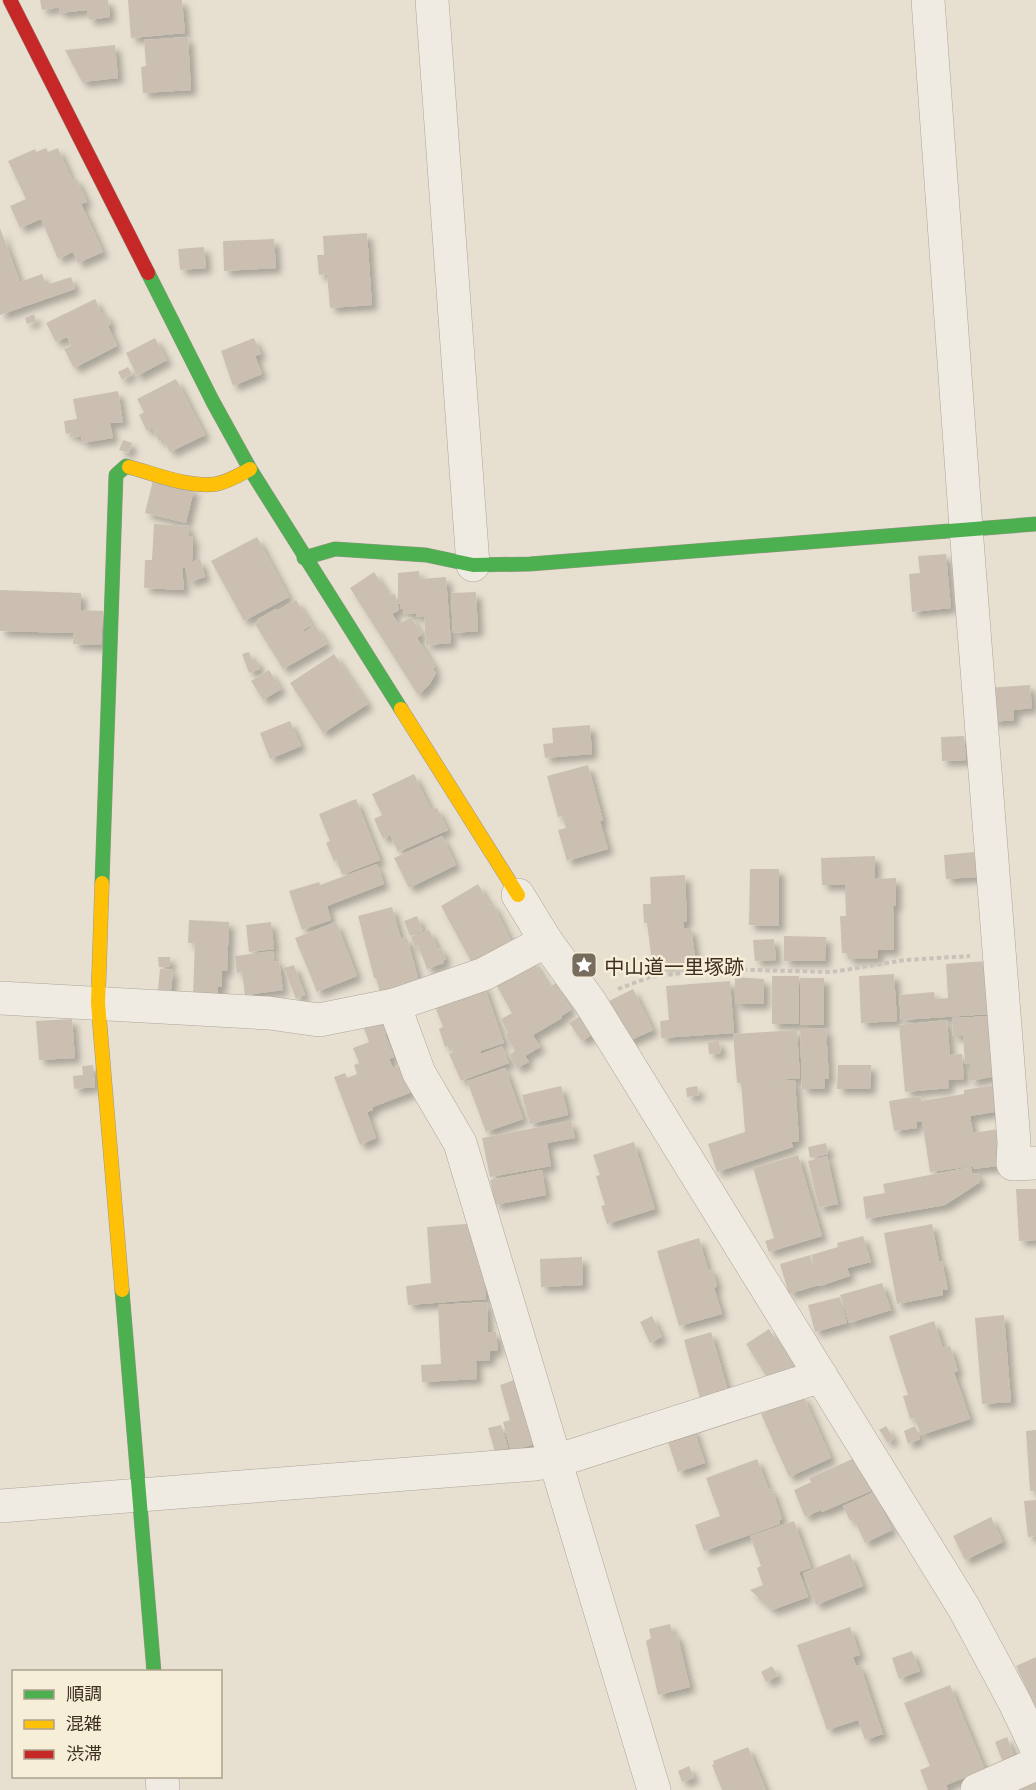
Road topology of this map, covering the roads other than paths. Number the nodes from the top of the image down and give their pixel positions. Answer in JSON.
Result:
{"nodes":[{"id":1,"x":10,"y":0,"type":"edge"},
{"id":2,"x":432,"y":0,"type":"edge"},
{"id":3,"x":928,"y":0,"type":"edge"},
{"id":4,"x":250,"y":469,"type":"junction"},
{"id":5,"x":1036,"y":524,"type":"edge"},
{"id":6,"x":966,"y":528,"type":"junction"},
{"id":7,"x":304,"y":558,"type":"junction"},
{"id":8,"x":473,"y":565,"type":"junction"},
{"id":9,"x":518,"y":895,"type":"joint"},
{"id":10,"x":546,"y":941,"type":"junction"},
{"id":11,"x":0,"y":998,"type":"edge"},
{"id":12,"x":98,"y":1004,"type":"junction"},
{"id":13,"x":394,"y":1005,"type":"junction"},
{"id":14,"x":1036,"y":1163,"type":"edge"},
{"id":15,"x":821,"y":1376,"type":"junction"},
{"id":16,"x":556,"y":1461,"type":"junction"},
{"id":17,"x":140,"y":1495,"type":"junction"},
{"id":18,"x":0,"y":1506,"type":"edge"},
{"id":19,"x":154,"y":1670,"type":"edge"},
{"id":20,"x":1036,"y":1747,"type":"edge"},
{"id":21,"x":1036,"y":1764,"type":"edge"},
{"id":22,"x":654,"y":1790,"type":"edge"},
{"id":23,"x":977,"y":1790,"type":"edge"}],
"edges":[{"from":1,"to":4,"type":"street"},
{"from":2,"to":8,"type":"street"},
{"from":3,"to":6,"type":"street"},
{"from":4,"to":7,"type":"street"},
{"from":4,"to":12,"type":"street"},
{"from":5,"to":6,"type":"street"},
{"from":6,"to":8,"type":"street"},
{"from":6,"to":14,"type":"street"},
{"from":7,"to":8,"type":"street"},
{"from":7,"to":9,"type":"street"},
{"from":9,"to":10,"type":"street"},
{"from":10,"to":13,"type":"street"},
{"from":10,"to":15,"type":"street"},
{"from":11,"to":12,"type":"street"},
{"from":12,"to":13,"type":"street"},
{"from":12,"to":17,"type":"street"},
{"from":13,"to":16,"type":"street"},
{"from":15,"to":16,"type":"street"},
{"from":15,"to":20,"type":"street"},
{"from":16,"to":17,"type":"street"},
{"from":16,"to":22,"type":"street"},
{"from":17,"to":18,"type":"street"},
{"from":17,"to":19,"type":"street"},
{"from":21,"to":23,"type":"street"}]}
